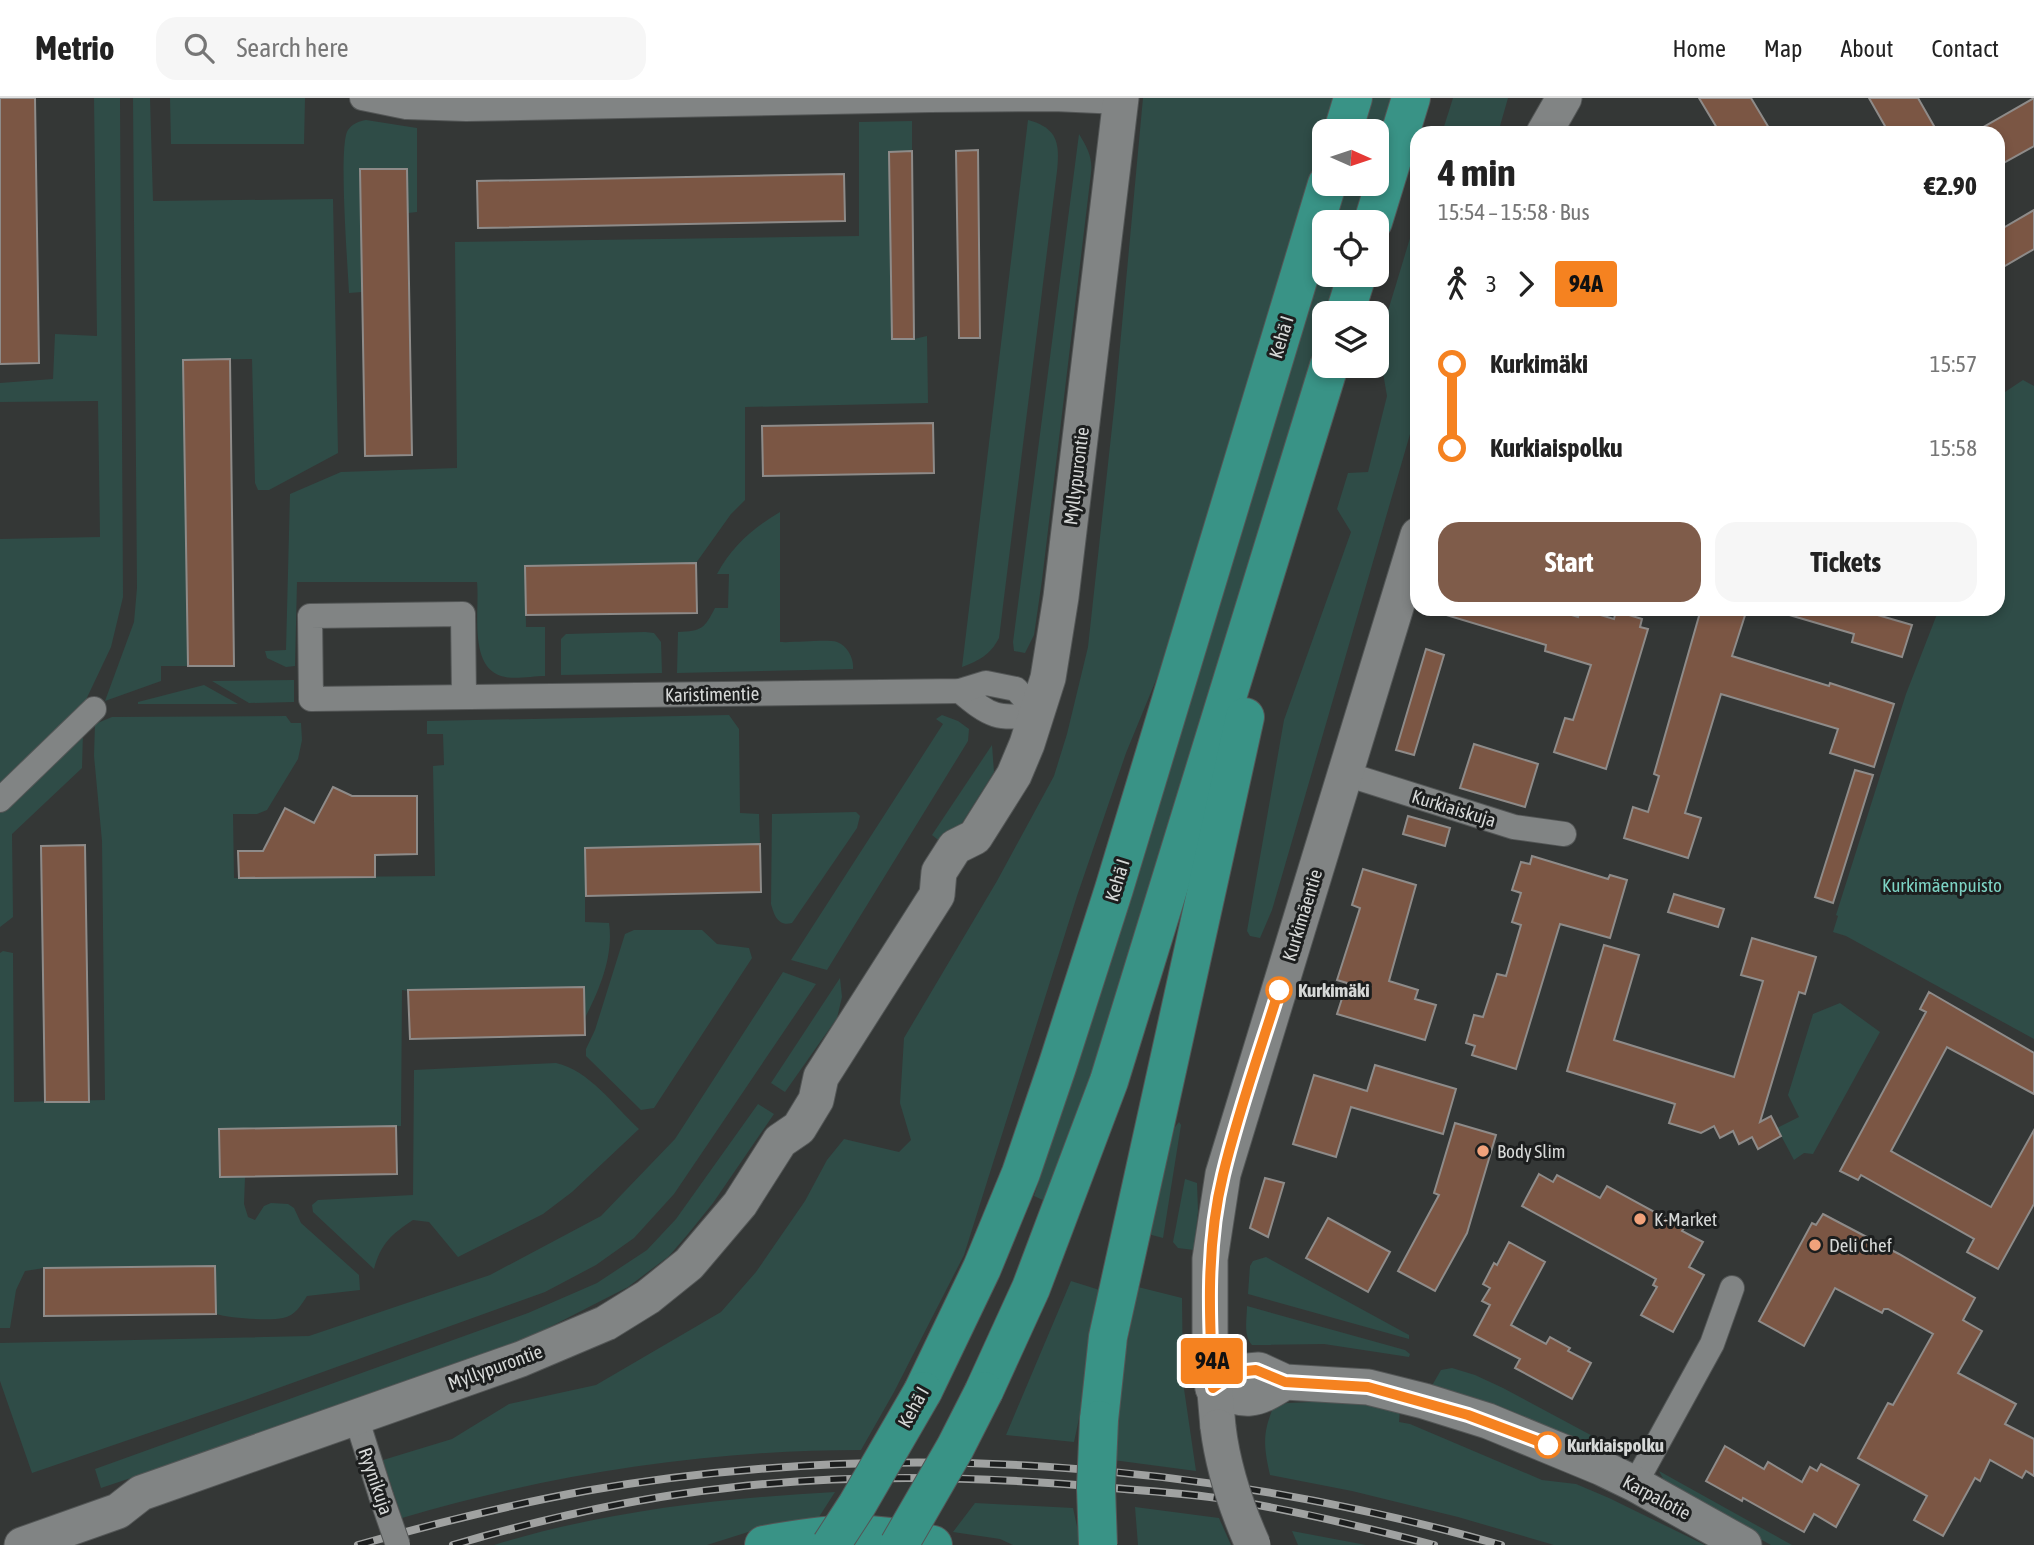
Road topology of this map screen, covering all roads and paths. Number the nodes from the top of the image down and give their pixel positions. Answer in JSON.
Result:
{"nodes":[{"id":1,"x":362,"y":98,"type":"edge"},
{"id":2,"x":1353,"y":98,"type":"edge"},
{"id":3,"x":1411,"y":98,"type":"edge"},
{"id":4,"x":1564,"y":98,"type":"edge"},
{"id":5,"x":1121,"y":100,"type":"edge"},
{"id":6,"x":1347,"y":119,"type":"edge"},
{"id":7,"x":1548,"y":126,"type":"edge"},
{"id":8,"x":1323,"y":196,"type":"edge"},
{"id":9,"x":1377,"y":210,"type":"edge"},
{"id":10,"x":1325,"y":378,"type":"edge"},
{"id":11,"x":1410,"y":562,"type":"edge"},
{"id":12,"x":1261,"y":592,"type":"junction"},
{"id":13,"x":464,"y":697,"type":"junction"},
{"id":14,"x":94,"y":709,"type":"dead end"},
{"id":15,"x":1038,"y":714,"type":"junction"},
{"id":16,"x":1346,"y":774,"type":"junction"},
{"id":17,"x":0,"y":800,"type":"edge"},
{"id":18,"x":1564,"y":834,"type":"dead end"},
{"id":19,"x":1732,"y":1287,"type":"dead end"},
{"id":20,"x":1213,"y":1388,"type":"junction"},
{"id":21,"x":356,"y":1417,"type":"junction"},
{"id":22,"x":1635,"y":1484,"type":"junction"},
{"id":23,"x":21,"y":1537,"type":"edge"},
{"id":24,"x":398,"y":1545,"type":"edge"},
{"id":25,"x":764,"y":1545,"type":"edge"},
{"id":26,"x":831,"y":1545,"type":"edge"},
{"id":27,"x":899,"y":1545,"type":"edge"},
{"id":28,"x":933,"y":1545,"type":"edge"},
{"id":29,"x":1098,"y":1545,"type":"edge"},
{"id":30,"x":1252,"y":1545,"type":"edge"},
{"id":31,"x":1744,"y":1545,"type":"edge"}],
"edges":[{"from":1,"to":5,"type":"street"},
{"from":2,"to":6,"type":"highway"},
{"from":3,"to":9,"type":"highway"},
{"from":4,"to":7,"type":"main road"},
{"from":5,"to":15,"type":"main road","name":"Myllypurontie"},
{"from":8,"to":26,"type":"highway","name":"Kehä I","bridge":true},
{"from":10,"to":12,"type":"highway"},
{"from":11,"to":16,"type":"main road","name":"Kurkimäentie"},
{"from":12,"to":27,"type":"highway","bridge":true},
{"from":12,"to":29,"type":"highway","bridge":true},
{"from":13,"to":13,"type":"street","name":"Karistimentie"},
{"from":13,"to":15,"type":"street","name":"Karistimentie"},
{"from":14,"to":17,"type":"street"},
{"from":15,"to":21,"type":"main road","name":"Myllypurontie"},
{"from":16,"to":18,"type":"street","name":"Kurkiaiskuja"},
{"from":16,"to":20,"type":"main road","name":"Kurkimäentie"},
{"from":19,"to":22,"type":"street"},
{"from":20,"to":22,"type":"main road","name":"Karpalotie"},
{"from":20,"to":30,"type":"main road","name":"Kurkimäentie","bridge":true},
{"from":21,"to":23,"type":"main road","name":"Myllypurontie"},
{"from":21,"to":24,"type":"street","name":"Ryynikuja","bridge":true},
{"from":22,"to":31,"type":"main road","name":"Karpalotie"},
{"from":25,"to":28,"type":"highway"}]}
